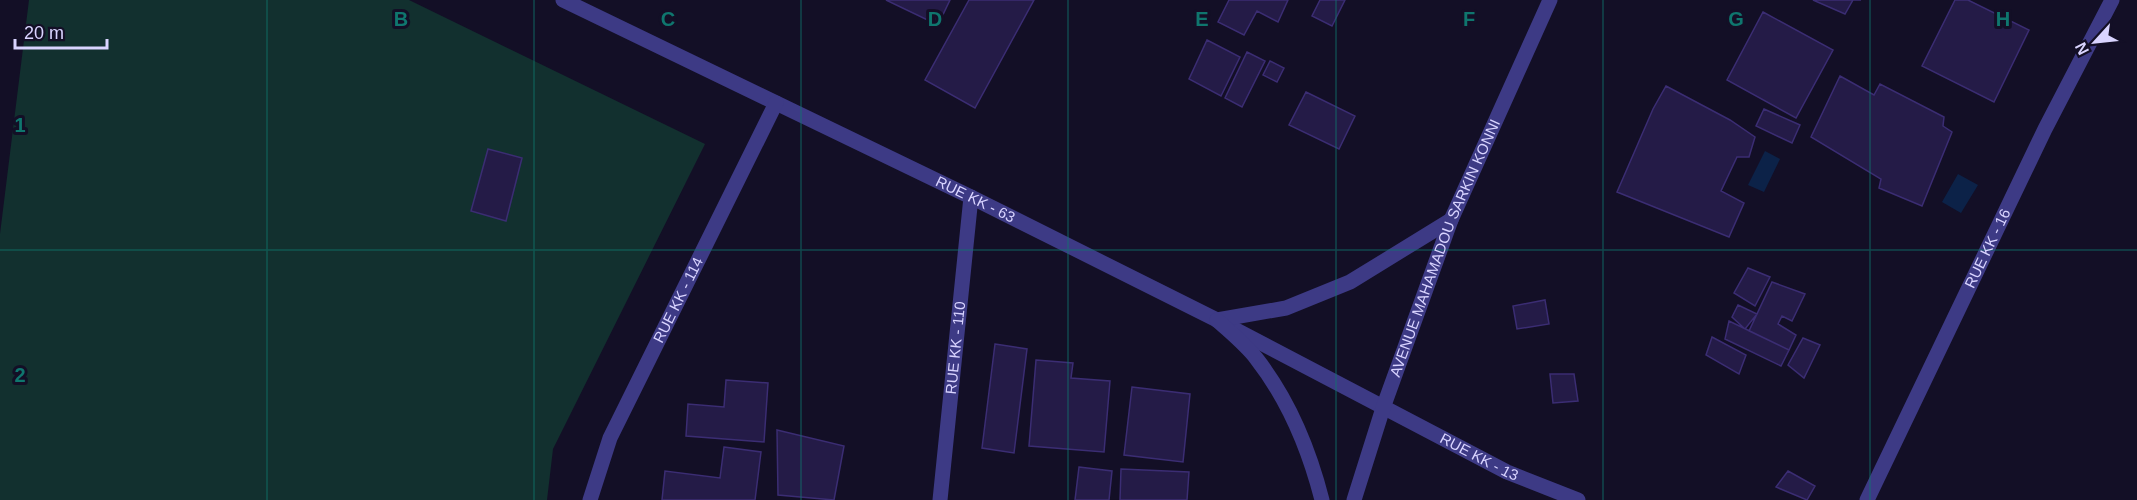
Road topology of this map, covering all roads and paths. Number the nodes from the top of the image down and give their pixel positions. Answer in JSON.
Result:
{"nodes":[{"id":1,"x":563,"y":0,"type":"edge"},
{"id":2,"x":1550,"y":0,"type":"edge"},
{"id":3,"x":2112,"y":0,"type":"edge"},
{"id":4,"x":776,"y":103,"type":"junction"},
{"id":5,"x":971,"y":197,"type":"junction"},
{"id":6,"x":1451,"y":220,"type":"junction"},
{"id":7,"x":1217,"y":320,"type":"junction"},
{"id":8,"x":1383,"y":408,"type":"junction"},
{"id":9,"x":590,"y":500,"type":"edge"},
{"id":10,"x":940,"y":500,"type":"edge"},
{"id":11,"x":1322,"y":500,"type":"edge"},
{"id":12,"x":1354,"y":500,"type":"edge"},
{"id":13,"x":1578,"y":500,"type":"edge"},
{"id":14,"x":1867,"y":500,"type":"edge"}],
"edges":[{"from":1,"to":4,"type":"street","name":"RUE KK - 63"},
{"from":2,"to":6,"type":"street","name":"AVENUE MAHAMADOU SARKIN KONNI"},
{"from":3,"to":14,"type":"street","name":"RUE KK - 16"},
{"from":4,"to":5,"type":"street","name":"RUE KK - 63"},
{"from":4,"to":9,"type":"street","name":"RUE KK - 114"},
{"from":5,"to":7,"type":"street","name":"RUE KK - 63"},
{"from":5,"to":10,"type":"street","name":"RUE KK - 110"},
{"from":6,"to":7,"type":"street"},
{"from":6,"to":8,"type":"street","name":"AVENUE MAHAMADOU SARKIN KONNI"},
{"from":7,"to":8,"type":"street","name":"RUE KK - 63"},
{"from":7,"to":11,"type":"street"},
{"from":8,"to":12,"type":"street","name":"AVENUE MAHAMADOU SARKIN KONNI"},
{"from":8,"to":13,"type":"street","name":"RUE KK - 13"}]}
